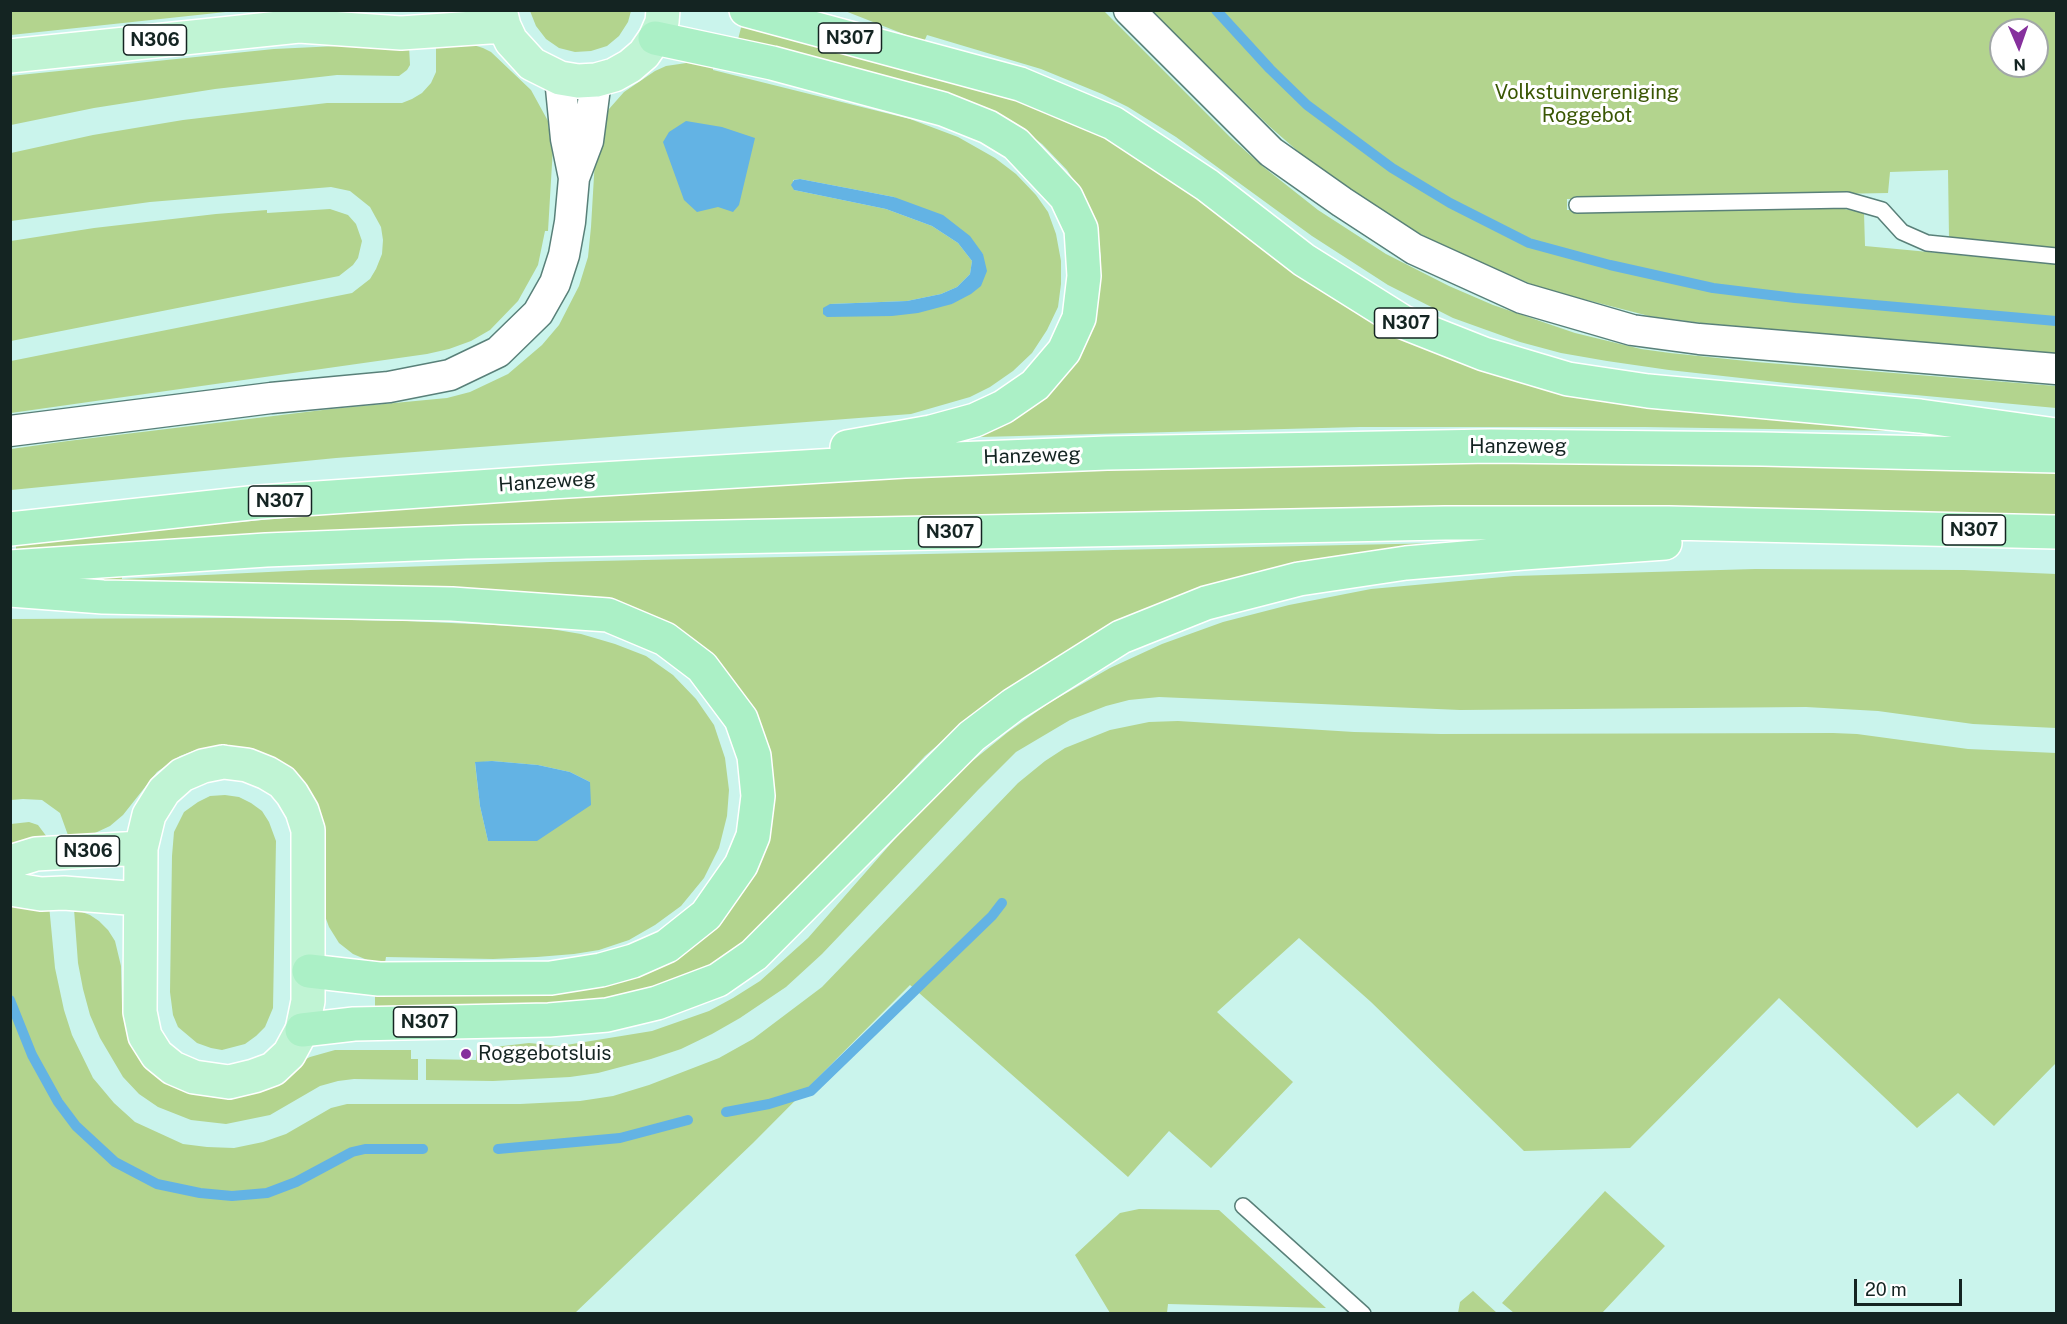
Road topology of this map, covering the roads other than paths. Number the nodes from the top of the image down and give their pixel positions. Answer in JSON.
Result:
{"nodes":[{"id":1,"x":347,"y":10,"type":"edge"},
{"id":2,"x":746,"y":10,"type":"edge"},
{"id":3,"x":1129,"y":10,"type":"edge"},
{"id":4,"x":502,"y":19,"type":"edge"},
{"id":5,"x":659,"y":24,"type":"edge"},
{"id":6,"x":299,"y":26,"type":"junction"},
{"id":7,"x":10,"y":56,"type":"edge"},
{"id":8,"x":560,"y":78,"type":"junction"},
{"id":9,"x":596,"y":80,"type":"junction"},
{"id":10,"x":574,"y":178,"type":"junction"},
{"id":11,"x":1577,"y":205,"type":"dead end"},
{"id":12,"x":2056,"y":256,"type":"edge"},
{"id":13,"x":2056,"y":369,"type":"edge"},
{"id":14,"x":10,"y":431,"type":"edge"},
{"id":15,"x":2056,"y":435,"type":"edge"},
{"id":16,"x":2056,"y":456,"type":"edge"},
{"id":17,"x":698,"y":474,"type":"junction"},
{"id":18,"x":1891,"y":527,"type":"junction"},
{"id":19,"x":10,"y":529,"type":"edge"},
{"id":20,"x":2056,"y":532,"type":"edge"},
{"id":21,"x":10,"y":567,"type":"edge"},
{"id":22,"x":10,"y":590,"type":"edge"},
{"id":23,"x":141,"y":848,"type":"junction"},
{"id":24,"x":10,"y":862,"type":"edge"},
{"id":25,"x":10,"y":890,"type":"edge"},
{"id":26,"x":140,"y":899,"type":"junction"},
{"id":27,"x":309,"y":971,"type":"junction"},
{"id":28,"x":302,"y":1030,"type":"junction"},
{"id":29,"x":1243,"y":1206,"type":"dead end"},
{"id":30,"x":1363,"y":1314,"type":"edge"}],
"edges":[{"from":1,"to":6,"type":"main road","number":"N306"},
{"from":2,"to":15,"type":"highway","number":"N307"},
{"from":3,"to":13,"type":"street"},
{"from":4,"to":6,"type":"main road","number":"N306"},
{"from":4,"to":8,"type":"main road"},
{"from":5,"to":9,"type":"main road"},
{"from":5,"to":17,"type":"highway","number":"N307"},
{"from":6,"to":7,"type":"main road","number":"N306"},
{"from":8,"to":9,"type":"main road"},
{"from":8,"to":10,"type":"street"},
{"from":9,"to":10,"type":"street"},
{"from":10,"to":14,"type":"street"},
{"from":11,"to":12,"type":"lane"},
{"from":16,"to":17,"type":"highway","name":"Hanzeweg","number":"N307"},
{"from":17,"to":19,"type":"highway","name":"Hanzeweg","number":"N307"},
{"from":18,"to":20,"type":"highway","number":"N307"},
{"from":18,"to":21,"type":"highway","number":"N307"},
{"from":18,"to":28,"type":"highway","number":"N307"},
{"from":22,"to":27,"type":"highway","number":"N307"},
{"from":23,"to":24,"type":"main road","number":"N306"},
{"from":23,"to":26,"type":"main road"},
{"from":23,"to":27,"type":"main road"},
{"from":25,"to":26,"type":"main road","number":"N306"},
{"from":26,"to":28,"type":"main road"},
{"from":27,"to":28,"type":"main road"},
{"from":29,"to":30,"type":"lane"}]}
